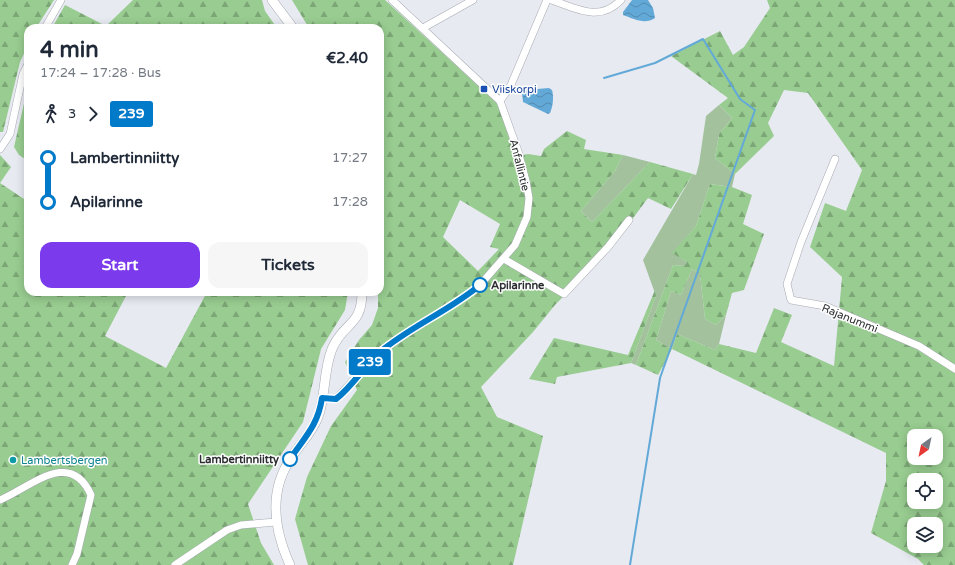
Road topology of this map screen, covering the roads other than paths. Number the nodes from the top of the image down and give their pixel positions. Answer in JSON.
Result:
{"nodes":[{"id":1,"x":61,"y":0,"type":"edge"},
{"id":2,"x":272,"y":0,"type":"edge"},
{"id":3,"x":392,"y":0,"type":"edge"},
{"id":4,"x":473,"y":0,"type":"edge"},
{"id":5,"x":547,"y":0,"type":"edge"},
{"id":6,"x":551,"y":0,"type":"edge"},
{"id":7,"x":621,"y":0,"type":"edge"},
{"id":8,"x":47,"y":24,"type":"edge"},
{"id":9,"x":290,"y":24,"type":"edge"},
{"id":10,"x":422,"y":28,"type":"junction"},
{"id":11,"x":24,"y":72,"type":"edge"},
{"id":12,"x":500,"y":101,"type":"junction"},
{"id":13,"x":0,"y":149,"type":"edge"},
{"id":14,"x":835,"y":159,"type":"dead end"},
{"id":15,"x":629,"y":220,"type":"dead end"},
{"id":16,"x":504,"y":259,"type":"junction"},
{"id":17,"x":362,"y":296,"type":"edge"},
{"id":18,"x":955,"y":369,"type":"edge"},
{"id":19,"x":322,"y":398,"type":"junction"},
{"id":20,"x":0,"y":500,"type":"edge"},
{"id":21,"x":276,"y":522,"type":"junction"},
{"id":22,"x":72,"y":565,"type":"edge"},
{"id":23,"x":175,"y":565,"type":"edge"},
{"id":24,"x":290,"y":565,"type":"edge"}],
"edges":[{"from":1,"to":8,"type":"street"},
{"from":2,"to":9,"type":"street"},
{"from":3,"to":10,"type":"street","name":"Anfallintie"},
{"from":4,"to":10,"type":"street"},
{"from":5,"to":12,"type":"street"},
{"from":6,"to":7,"type":"street"},
{"from":10,"to":12,"type":"street","name":"Anfallintie"},
{"from":11,"to":13,"type":"street"},
{"from":12,"to":16,"type":"street","name":"Anfallintie"},
{"from":14,"to":18,"type":"street","name":"Rajanummi"},
{"from":15,"to":16,"type":"street"},
{"from":16,"to":19,"type":"street","name":"Anfallintie"},
{"from":17,"to":19,"type":"street"},
{"from":19,"to":21,"type":"street"},
{"from":20,"to":22,"type":"street"},
{"from":21,"to":23,"type":"street"},
{"from":21,"to":24,"type":"street"}]}
